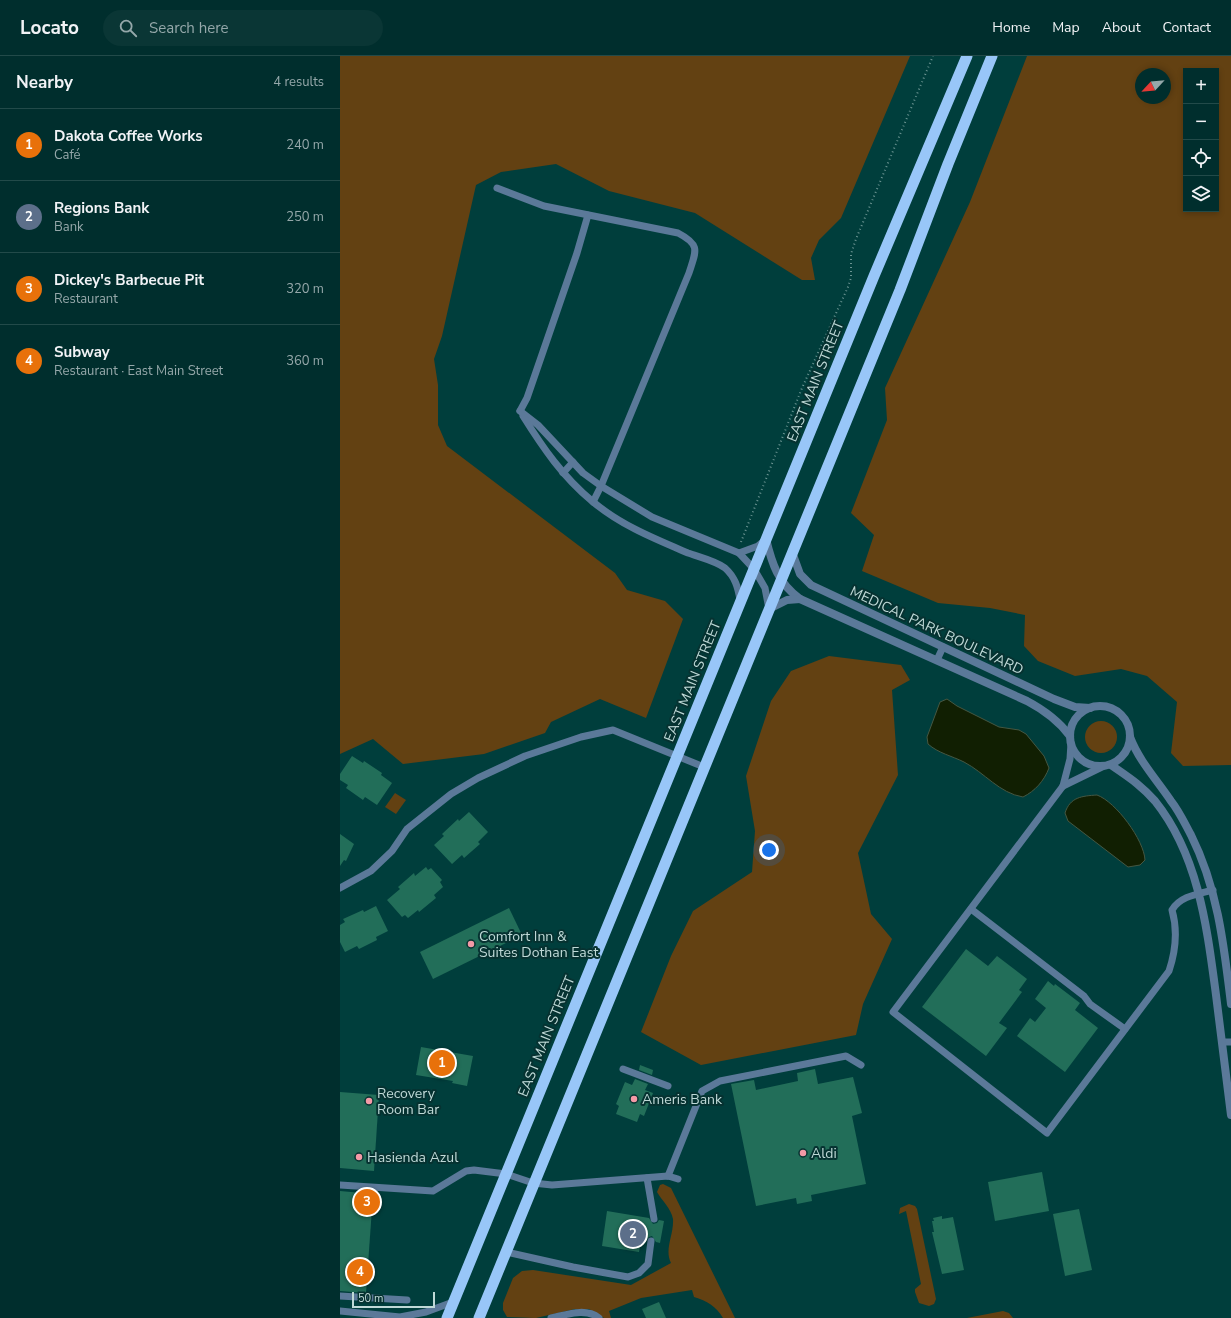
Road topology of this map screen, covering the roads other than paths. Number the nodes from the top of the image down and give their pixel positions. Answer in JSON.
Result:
{"nodes":[{"id":1,"x":967,"y":56,"type":"edge"},
{"id":2,"x":992,"y":56,"type":"edge"},
{"id":3,"x":497,"y":188,"type":"dead end"},
{"id":4,"x":588,"y":215,"type":"junction"},
{"id":5,"x":520,"y":411,"type":"junction"},
{"id":6,"x":573,"y":462,"type":"junction"},
{"id":7,"x":563,"y":473,"type":"junction"},
{"id":8,"x":601,"y":486,"type":"junction"},
{"id":9,"x":592,"y":502,"type":"junction"},
{"id":10,"x":766,"y":539,"type":"junction"},
{"id":11,"x":738,"y":552,"type":"junction"},
{"id":12,"x":792,"y":552,"type":"junction"},
{"id":13,"x":754,"y":569,"type":"junction"},
{"id":14,"x":781,"y":580,"type":"junction"},
{"id":15,"x":800,"y":598,"type":"junction"},
{"id":16,"x":740,"y":602,"type":"junction"},
{"id":17,"x":769,"y":609,"type":"junction"},
{"id":18,"x":943,"y":647,"type":"junction"},
{"id":19,"x":937,"y":660,"type":"junction"},
{"id":20,"x":1090,"y":708,"type":"junction"},
{"id":21,"x":1130,"y":737,"type":"junction"},
{"id":22,"x":1071,"y":739,"type":"junction"},
{"id":23,"x":678,"y":756,"type":"junction"},
{"id":24,"x":1107,"y":765,"type":"junction"},
{"id":25,"x":704,"y":767,"type":"junction"},
{"id":26,"x":1063,"y":786,"type":"junction"},
{"id":27,"x":340,"y":888,"type":"edge"},
{"id":28,"x":1213,"y":890,"type":"junction"},
{"id":29,"x":1200,"y":893,"type":"junction"},
{"id":30,"x":971,"y":909,"type":"junction"},
{"id":31,"x":1231,"y":1004,"type":"edge"},
{"id":32,"x":1125,"y":1029,"type":"junction"},
{"id":33,"x":1222,"y":1042,"type":"junction"},
{"id":34,"x":1231,"y":1042,"type":"edge"},
{"id":35,"x":861,"y":1065,"type":"dead end"},
{"id":36,"x":623,"y":1069,"type":"dead end"},
{"id":37,"x":668,"y":1086,"type":"dead end"},
{"id":38,"x":1231,"y":1115,"type":"edge"},
{"id":39,"x":506,"y":1174,"type":"junction"},
{"id":40,"x":668,"y":1176,"type":"junction"},
{"id":41,"x":647,"y":1178,"type":"junction"},
{"id":42,"x":678,"y":1179,"type":"dead end"},
{"id":43,"x":533,"y":1183,"type":"junction"},
{"id":44,"x":340,"y":1185,"type":"edge"},
{"id":45,"x":654,"y":1219,"type":"dead end"},
{"id":46,"x":651,"y":1241,"type":"dead end"},
{"id":47,"x":506,"y":1252,"type":"junction"},
{"id":48,"x":340,"y":1296,"type":"edge"},
{"id":49,"x":407,"y":1300,"type":"dead end"},
{"id":50,"x":453,"y":1302,"type":"junction"},
{"id":51,"x":340,"y":1311,"type":"edge"},
{"id":52,"x":388,"y":1316,"type":"edge"},
{"id":53,"x":400,"y":1317,"type":"edge"},
{"id":54,"x":447,"y":1318,"type":"edge"},
{"id":55,"x":480,"y":1318,"type":"edge"},
{"id":56,"x":551,"y":1318,"type":"edge"},
{"id":57,"x":599,"y":1318,"type":"edge"}],
"edges":[{"from":1,"to":10,"type":"highway","name":"EAST MAIN STREET"},
{"from":2,"to":12,"type":"highway"},
{"from":3,"to":4,"type":"lane"},
{"from":4,"to":5,"type":"lane"},
{"from":4,"to":8,"type":"lane"},
{"from":5,"to":6,"type":"lane"},
{"from":5,"to":7,"type":"lane"},
{"from":6,"to":7,"type":"lane"},
{"from":6,"to":8,"type":"lane"},
{"from":7,"to":9,"type":"lane"},
{"from":8,"to":9,"type":"lane"},
{"from":8,"to":11,"type":"lane"},
{"from":9,"to":16,"type":"lane"},
{"from":10,"to":11,"type":"lane"},
{"from":10,"to":13,"type":"highway","name":"EAST MAIN STREET"},
{"from":10,"to":14,"type":"street","name":"MEDICAL PARK BOULEVARD"},
{"from":11,"to":13,"type":"lane"},
{"from":12,"to":14,"type":"highway"},
{"from":12,"to":18,"type":"street","name":"MEDICAL PARK BOULEVARD"},
{"from":13,"to":16,"type":"highway","name":"EAST MAIN STREET"},
{"from":13,"to":17,"type":"lane"},
{"from":14,"to":15,"type":"street","name":"MEDICAL PARK BOULEVARD"},
{"from":14,"to":17,"type":"highway"},
{"from":15,"to":17,"type":"street"},
{"from":15,"to":19,"type":"street","name":"MEDICAL PARK BOULEVARD"},
{"from":16,"to":23,"type":"highway","name":"EAST MAIN STREET"},
{"from":17,"to":25,"type":"highway"},
{"from":18,"to":19,"type":"lane"},
{"from":18,"to":20,"type":"street","name":"MEDICAL PARK BOULEVARD"},
{"from":19,"to":22,"type":"street","name":"MEDICAL PARK BOULEVARD"},
{"from":20,"to":21,"type":"street"},
{"from":20,"to":22,"type":"street"},
{"from":21,"to":24,"type":"street"},
{"from":21,"to":28,"type":"street"},
{"from":22,"to":24,"type":"street"},
{"from":22,"to":26,"type":"lane"},
{"from":23,"to":25,"type":"lane"},
{"from":23,"to":27,"type":"lane"},
{"from":23,"to":39,"type":"highway","name":"EAST MAIN STREET"},
{"from":24,"to":26,"type":"lane"},
{"from":24,"to":29,"type":"street"},
{"from":25,"to":43,"type":"highway"},
{"from":26,"to":30,"type":"lane"},
{"from":28,"to":29,"type":"lane"},
{"from":28,"to":31,"type":"street"},
{"from":29,"to":32,"type":"lane"},
{"from":29,"to":33,"type":"street"},
{"from":30,"to":32,"type":"lane"},
{"from":30,"to":32,"type":"lane"},
{"from":33,"to":34,"type":"lane"},
{"from":33,"to":38,"type":"street"},
{"from":35,"to":40,"type":"lane"},
{"from":36,"to":37,"type":"lane"},
{"from":39,"to":43,"type":"lane"},
{"from":39,"to":44,"type":"lane"},
{"from":39,"to":50,"type":"highway","name":"EAST MAIN STREET"},
{"from":40,"to":41,"type":"lane"},
{"from":40,"to":42,"type":"lane"},
{"from":41,"to":43,"type":"lane"},
{"from":41,"to":45,"type":"lane"},
{"from":43,"to":47,"type":"highway"},
{"from":46,"to":47,"type":"lane"},
{"from":47,"to":55,"type":"highway"},
{"from":48,"to":49,"type":"lane"},
{"from":50,"to":53,"type":"lane"},
{"from":50,"to":54,"type":"highway","name":"EAST MAIN STREET"},
{"from":51,"to":52,"type":"lane"},
{"from":52,"to":53,"type":"lane"},
{"from":56,"to":57,"type":"lane"}]}
